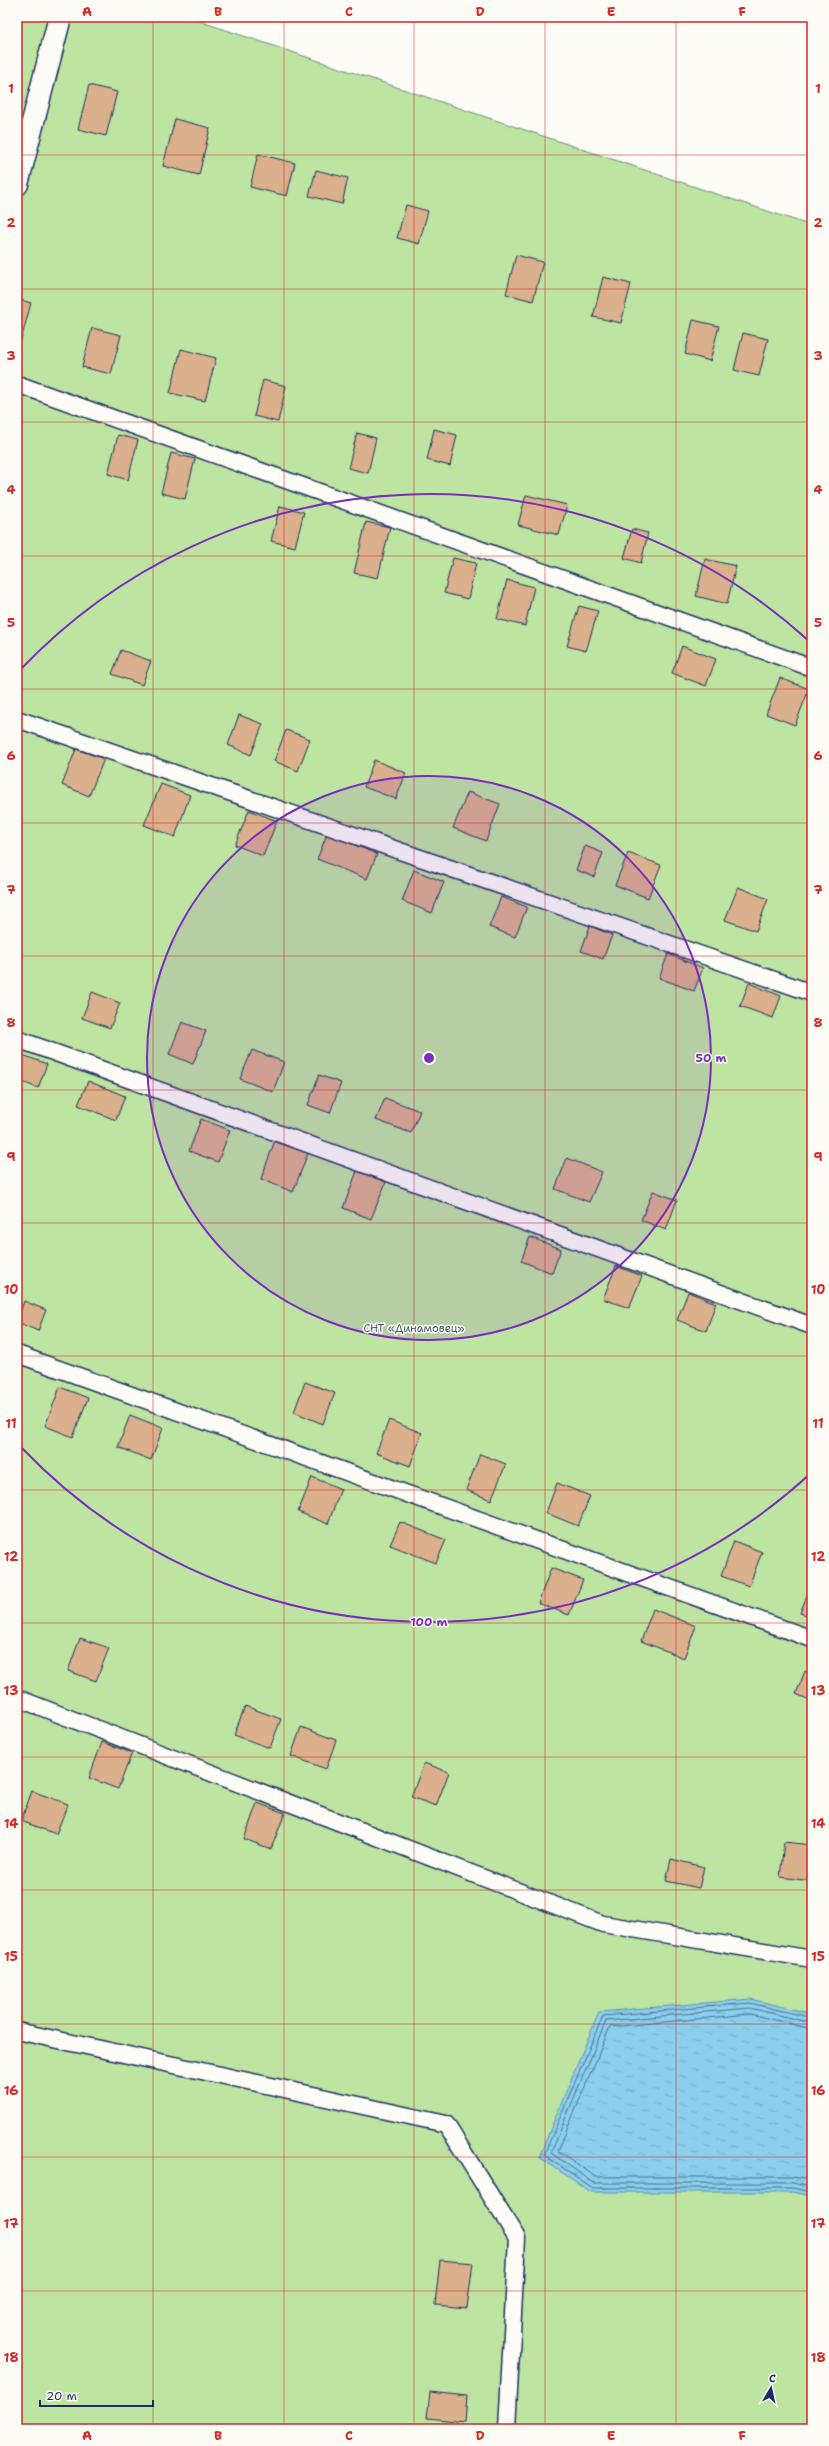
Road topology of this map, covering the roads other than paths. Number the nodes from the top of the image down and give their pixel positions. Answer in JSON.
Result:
{"nodes":[{"id":1,"x":60,"y":17,"type":"edge"},
{"id":2,"x":17,"y":184,"type":"edge"},
{"id":3,"x":17,"y":384,"type":"edge"},
{"id":4,"x":812,"y":668,"type":"edge"},
{"id":5,"x":17,"y":719,"type":"edge"},
{"id":6,"x":812,"y":993,"type":"edge"},
{"id":7,"x":17,"y":1039,"type":"edge"},
{"id":8,"x":812,"y":1326,"type":"edge"},
{"id":9,"x":17,"y":1354,"type":"edge"},
{"id":10,"x":812,"y":1639,"type":"edge"},
{"id":11,"x":17,"y":1698,"type":"edge"},
{"id":12,"x":812,"y":1959,"type":"edge"},
{"id":13,"x":17,"y":2031,"type":"edge"},
{"id":14,"x":507,"y":2429,"type":"edge"}],
"edges":[{"from":1,"to":2,"type":"street"},
{"from":3,"to":4,"type":"lane"},
{"from":5,"to":6,"type":"lane"},
{"from":7,"to":8,"type":"lane"},
{"from":9,"to":10,"type":"lane"},
{"from":11,"to":12,"type":"lane"},
{"from":13,"to":14,"type":"lane"}]}
